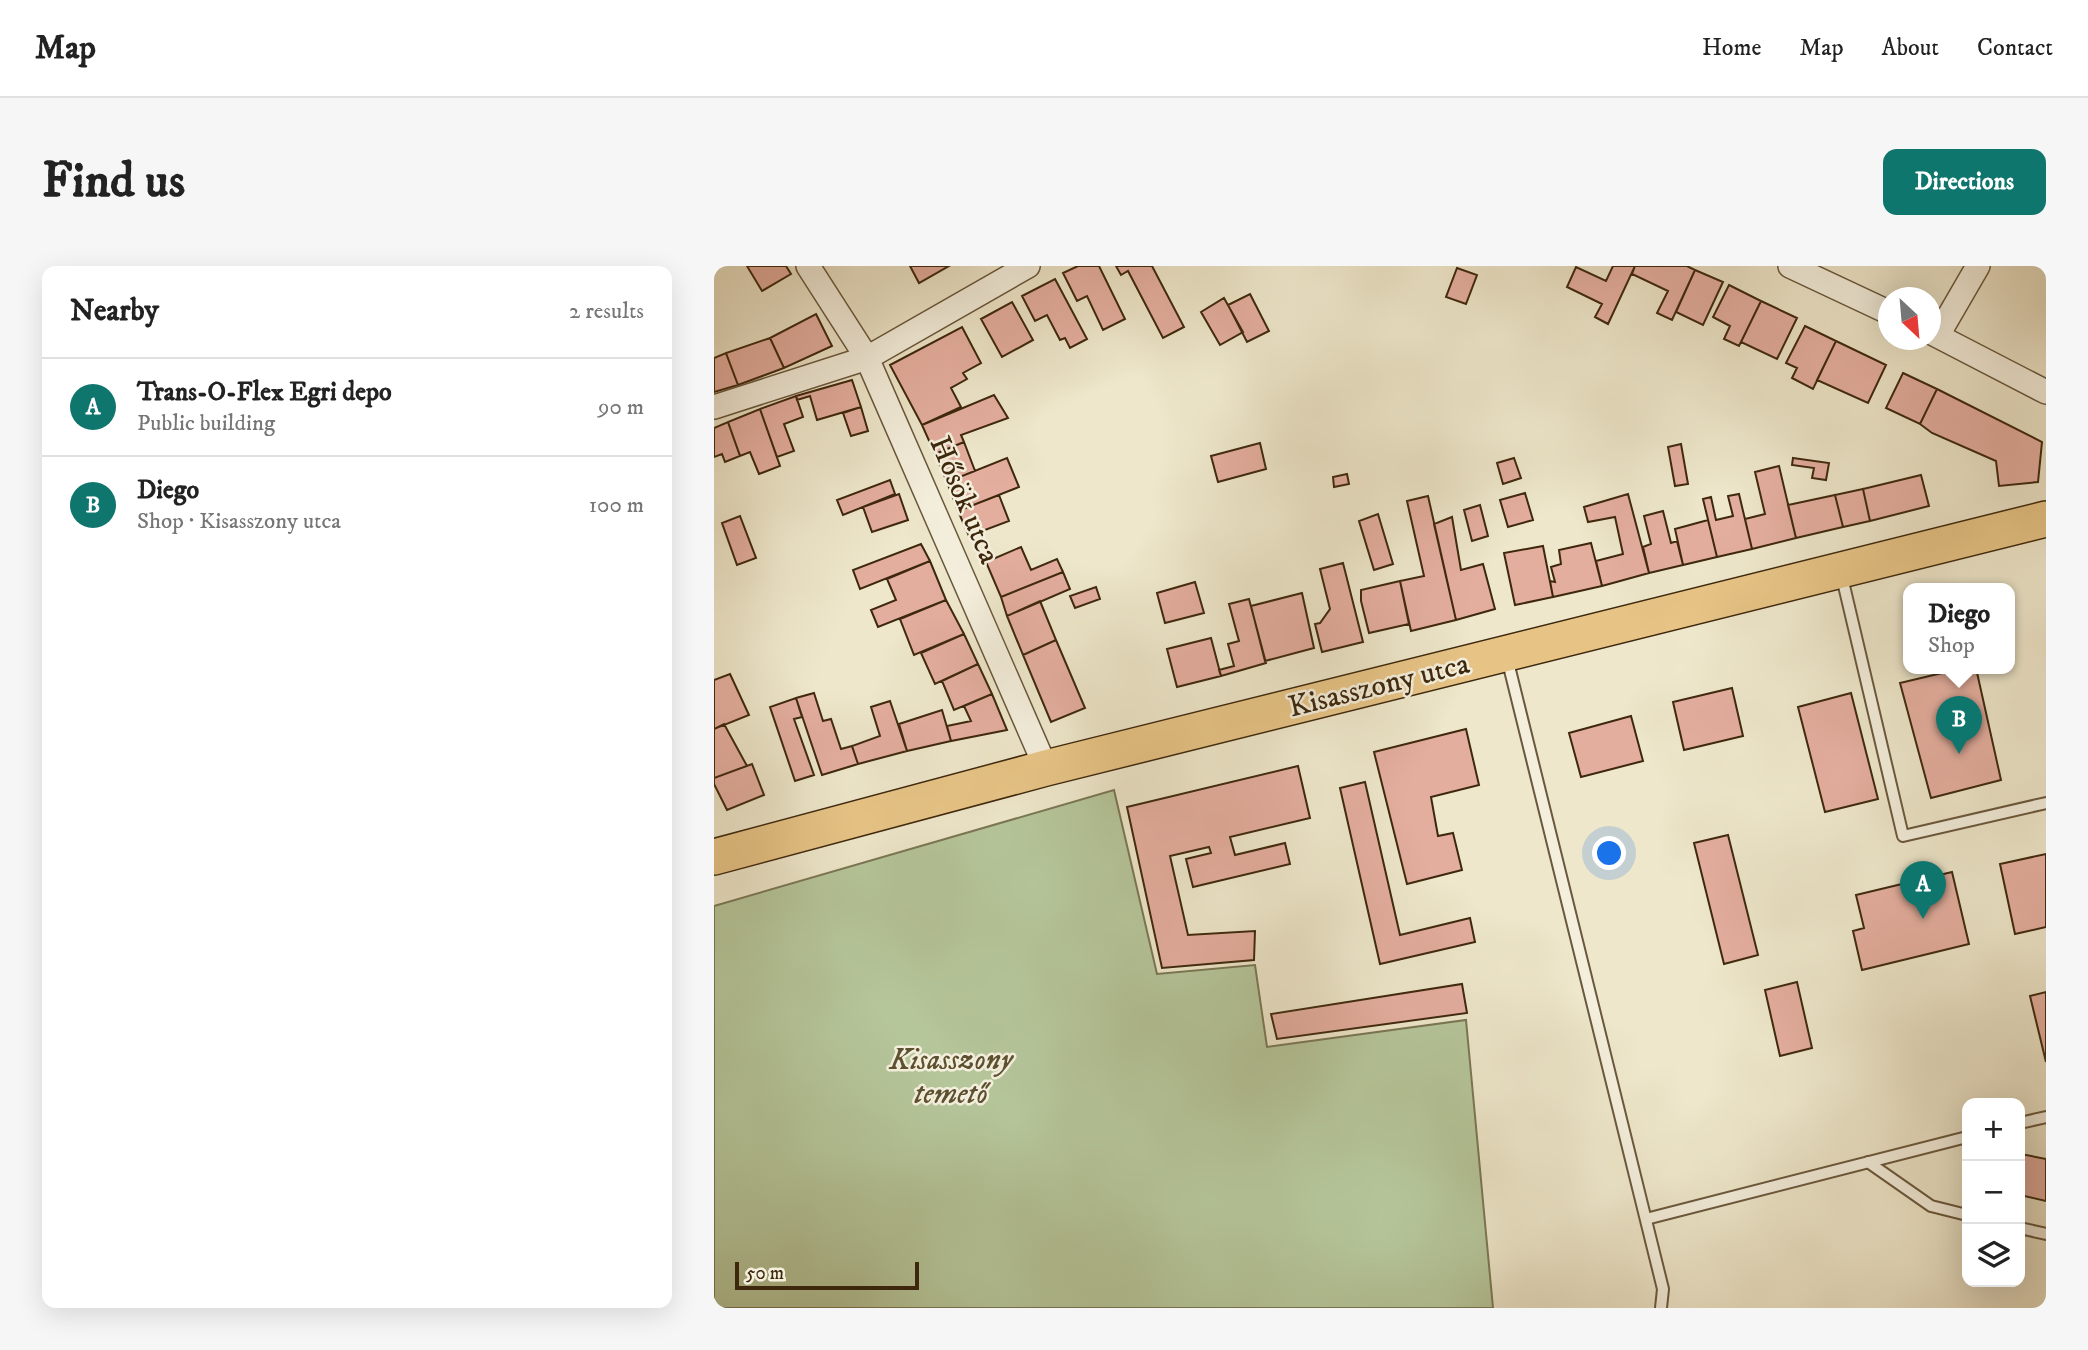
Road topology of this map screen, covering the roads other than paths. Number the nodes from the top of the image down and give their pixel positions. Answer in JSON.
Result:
{"nodes":[{"id":1,"x":808,"y":266,"type":"edge"},
{"id":2,"x":1027,"y":266,"type":"edge"},
{"id":3,"x":1790,"y":266,"type":"edge"},
{"id":4,"x":1979,"y":266,"type":"edge"},
{"id":5,"x":1878,"y":307,"type":"edge"},
{"id":6,"x":1941,"y":323,"type":"edge"},
{"id":7,"x":1941,"y":338,"type":"edge"},
{"id":8,"x":867,"y":358,"type":"junction"},
{"id":9,"x":2042,"y":393,"type":"edge"},
{"id":10,"x":714,"y":407,"type":"edge"},
{"id":11,"x":2046,"y":519,"type":"edge"},
{"id":12,"x":1841,"y":570,"type":"junction"},
{"id":13,"x":1506,"y":654,"type":"junction"},
{"id":14,"x":1046,"y":768,"type":"junction"},
{"id":15,"x":2046,"y":803,"type":"edge"},
{"id":16,"x":714,"y":857,"type":"edge"},
{"id":17,"x":2046,"y":1117,"type":"edge"},
{"id":18,"x":2025,"y":1122,"type":"edge"},
{"id":19,"x":1962,"y":1138,"type":"edge"},
{"id":20,"x":1868,"y":1162,"type":"junction"},
{"id":21,"x":1962,"y":1214,"type":"edge"},
{"id":22,"x":1646,"y":1219,"type":"junction"},
{"id":23,"x":2025,"y":1229,"type":"edge"},
{"id":24,"x":2046,"y":1234,"type":"edge"},
{"id":25,"x":1661,"y":1308,"type":"edge"}],
"edges":[{"from":1,"to":8,"type":"street","name":"Hősök utca"},
{"from":2,"to":8,"type":"street"},
{"from":3,"to":5,"type":"street"},
{"from":4,"to":6,"type":"street"},
{"from":7,"to":9,"type":"street"},
{"from":8,"to":10,"type":"street"},
{"from":8,"to":14,"type":"street","name":"Hősök utca"},
{"from":11,"to":12,"type":"main road","name":"Kisasszony utca"},
{"from":12,"to":13,"type":"main road","name":"Kisasszony utca"},
{"from":12,"to":15,"type":"lane"},
{"from":13,"to":14,"type":"main road","name":"Kisasszony utca"},
{"from":13,"to":22,"type":"lane"},
{"from":14,"to":16,"type":"main road","name":"Kisasszony utca"},
{"from":17,"to":18,"type":"lane"},
{"from":19,"to":20,"type":"lane"},
{"from":20,"to":21,"type":"lane"},
{"from":20,"to":22,"type":"lane"},
{"from":22,"to":25,"type":"lane"},
{"from":23,"to":24,"type":"lane"}]}
